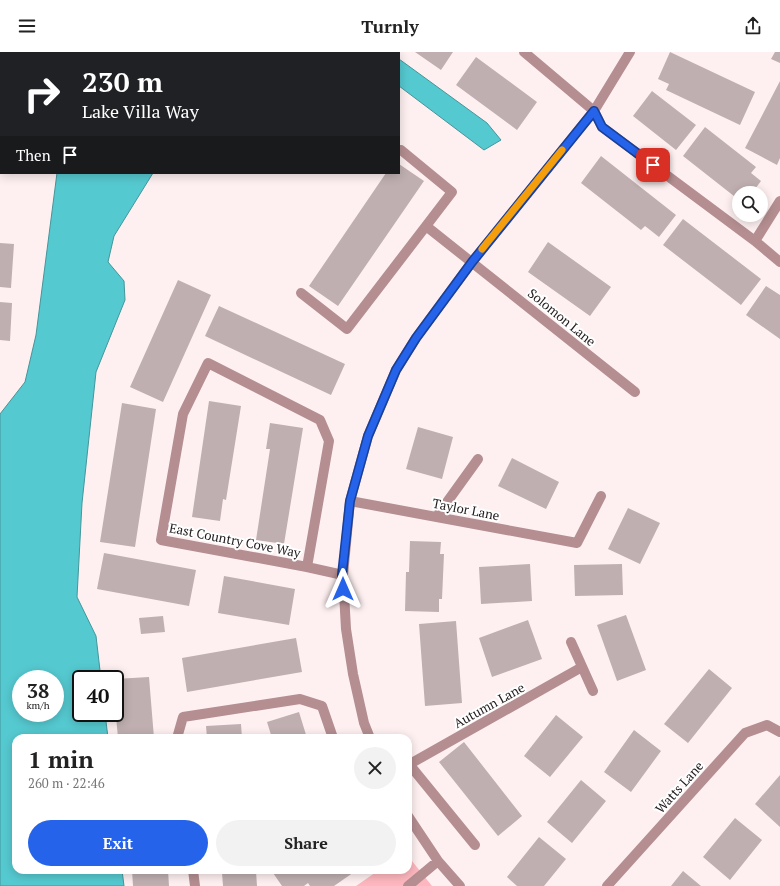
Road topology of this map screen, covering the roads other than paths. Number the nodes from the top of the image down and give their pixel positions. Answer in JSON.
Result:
{"nodes":[{"id":1,"x":524,"y":52,"type":"edge"},
{"id":2,"x":630,"y":52,"type":"edge"},
{"id":3,"x":594,"y":111,"type":"junction"},
{"id":4,"x":401,"y":150,"type":"dead end"},
{"id":5,"x":780,"y":201,"type":"edge"},
{"id":6,"x":426,"y":226,"type":"junction"},
{"id":7,"x":755,"y":241,"type":"junction"},
{"id":8,"x":472,"y":262,"type":"junction"},
{"id":9,"x":780,"y":262,"type":"edge"},
{"id":10,"x":301,"y":293,"type":"dead end"},
{"id":11,"x":635,"y":392,"type":"dead end"},
{"id":12,"x":478,"y":459,"type":"dead end"},
{"id":13,"x":601,"y":496,"type":"dead end"},
{"id":14,"x":350,"y":501,"type":"junction"},
{"id":15,"x":437,"y":516,"type":"junction"},
{"id":16,"x":307,"y":567,"type":"junction"},
{"id":17,"x":342,"y":575,"type":"junction"},
{"id":18,"x":571,"y":642,"type":"dead end"},
{"id":19,"x":582,"y":668,"type":"junction"},
{"id":20,"x":593,"y":691,"type":"dead end"},
{"id":21,"x":780,"y":732,"type":"edge"},
{"id":22,"x":178,"y":734,"type":"edge"},
{"id":23,"x":332,"y":734,"type":"edge"},
{"id":24,"x":368,"y":734,"type":"edge"},
{"id":25,"x":412,"y":762,"type":"edge"},
{"id":26,"x":412,"y":768,"type":"edge"},
{"id":27,"x":412,"y":822,"type":"edge"},
{"id":28,"x":475,"y":845,"type":"dead end"},
{"id":29,"x":438,"y":861,"type":"junction"},
{"id":30,"x":194,"y":874,"type":"edge"},
{"id":31,"x":195,"y":886,"type":"edge"},
{"id":32,"x":408,"y":886,"type":"edge"},
{"id":33,"x":460,"y":886,"type":"edge"},
{"id":34,"x":607,"y":886,"type":"edge"}],
"edges":[{"from":1,"to":3,"type":"street"},
{"from":2,"to":3,"type":"street"},
{"from":3,"to":7,"type":"street"},
{"from":3,"to":8,"type":"street"},
{"from":4,"to":6,"type":"street"},
{"from":5,"to":7,"type":"street"},
{"from":6,"to":8,"type":"street","name":"Solomon Lane"},
{"from":6,"to":10,"type":"street"},
{"from":7,"to":9,"type":"street"},
{"from":8,"to":11,"type":"street","name":"Solomon Lane"},
{"from":8,"to":14,"type":"street"},
{"from":12,"to":15,"type":"street"},
{"from":13,"to":15,"type":"street","name":"Taylor Lane"},
{"from":14,"to":15,"type":"street","name":"Taylor Lane"},
{"from":14,"to":17,"type":"street"},
{"from":16,"to":16,"type":"street","name":"East Country Cove Way"},
{"from":16,"to":17,"type":"street","name":"East Country Cove Way"},
{"from":17,"to":24,"type":"street"},
{"from":18,"to":19,"type":"street"},
{"from":19,"to":20,"type":"street"},
{"from":19,"to":25,"type":"street","name":"Autumn Lane"},
{"from":21,"to":34,"type":"street","name":"Watts Lane"},
{"from":22,"to":23,"type":"street"},
{"from":26,"to":28,"type":"street"},
{"from":27,"to":29,"type":"street"},
{"from":29,"to":32,"type":"street"},
{"from":29,"to":33,"type":"street"},
{"from":30,"to":31,"type":"street"}]}
